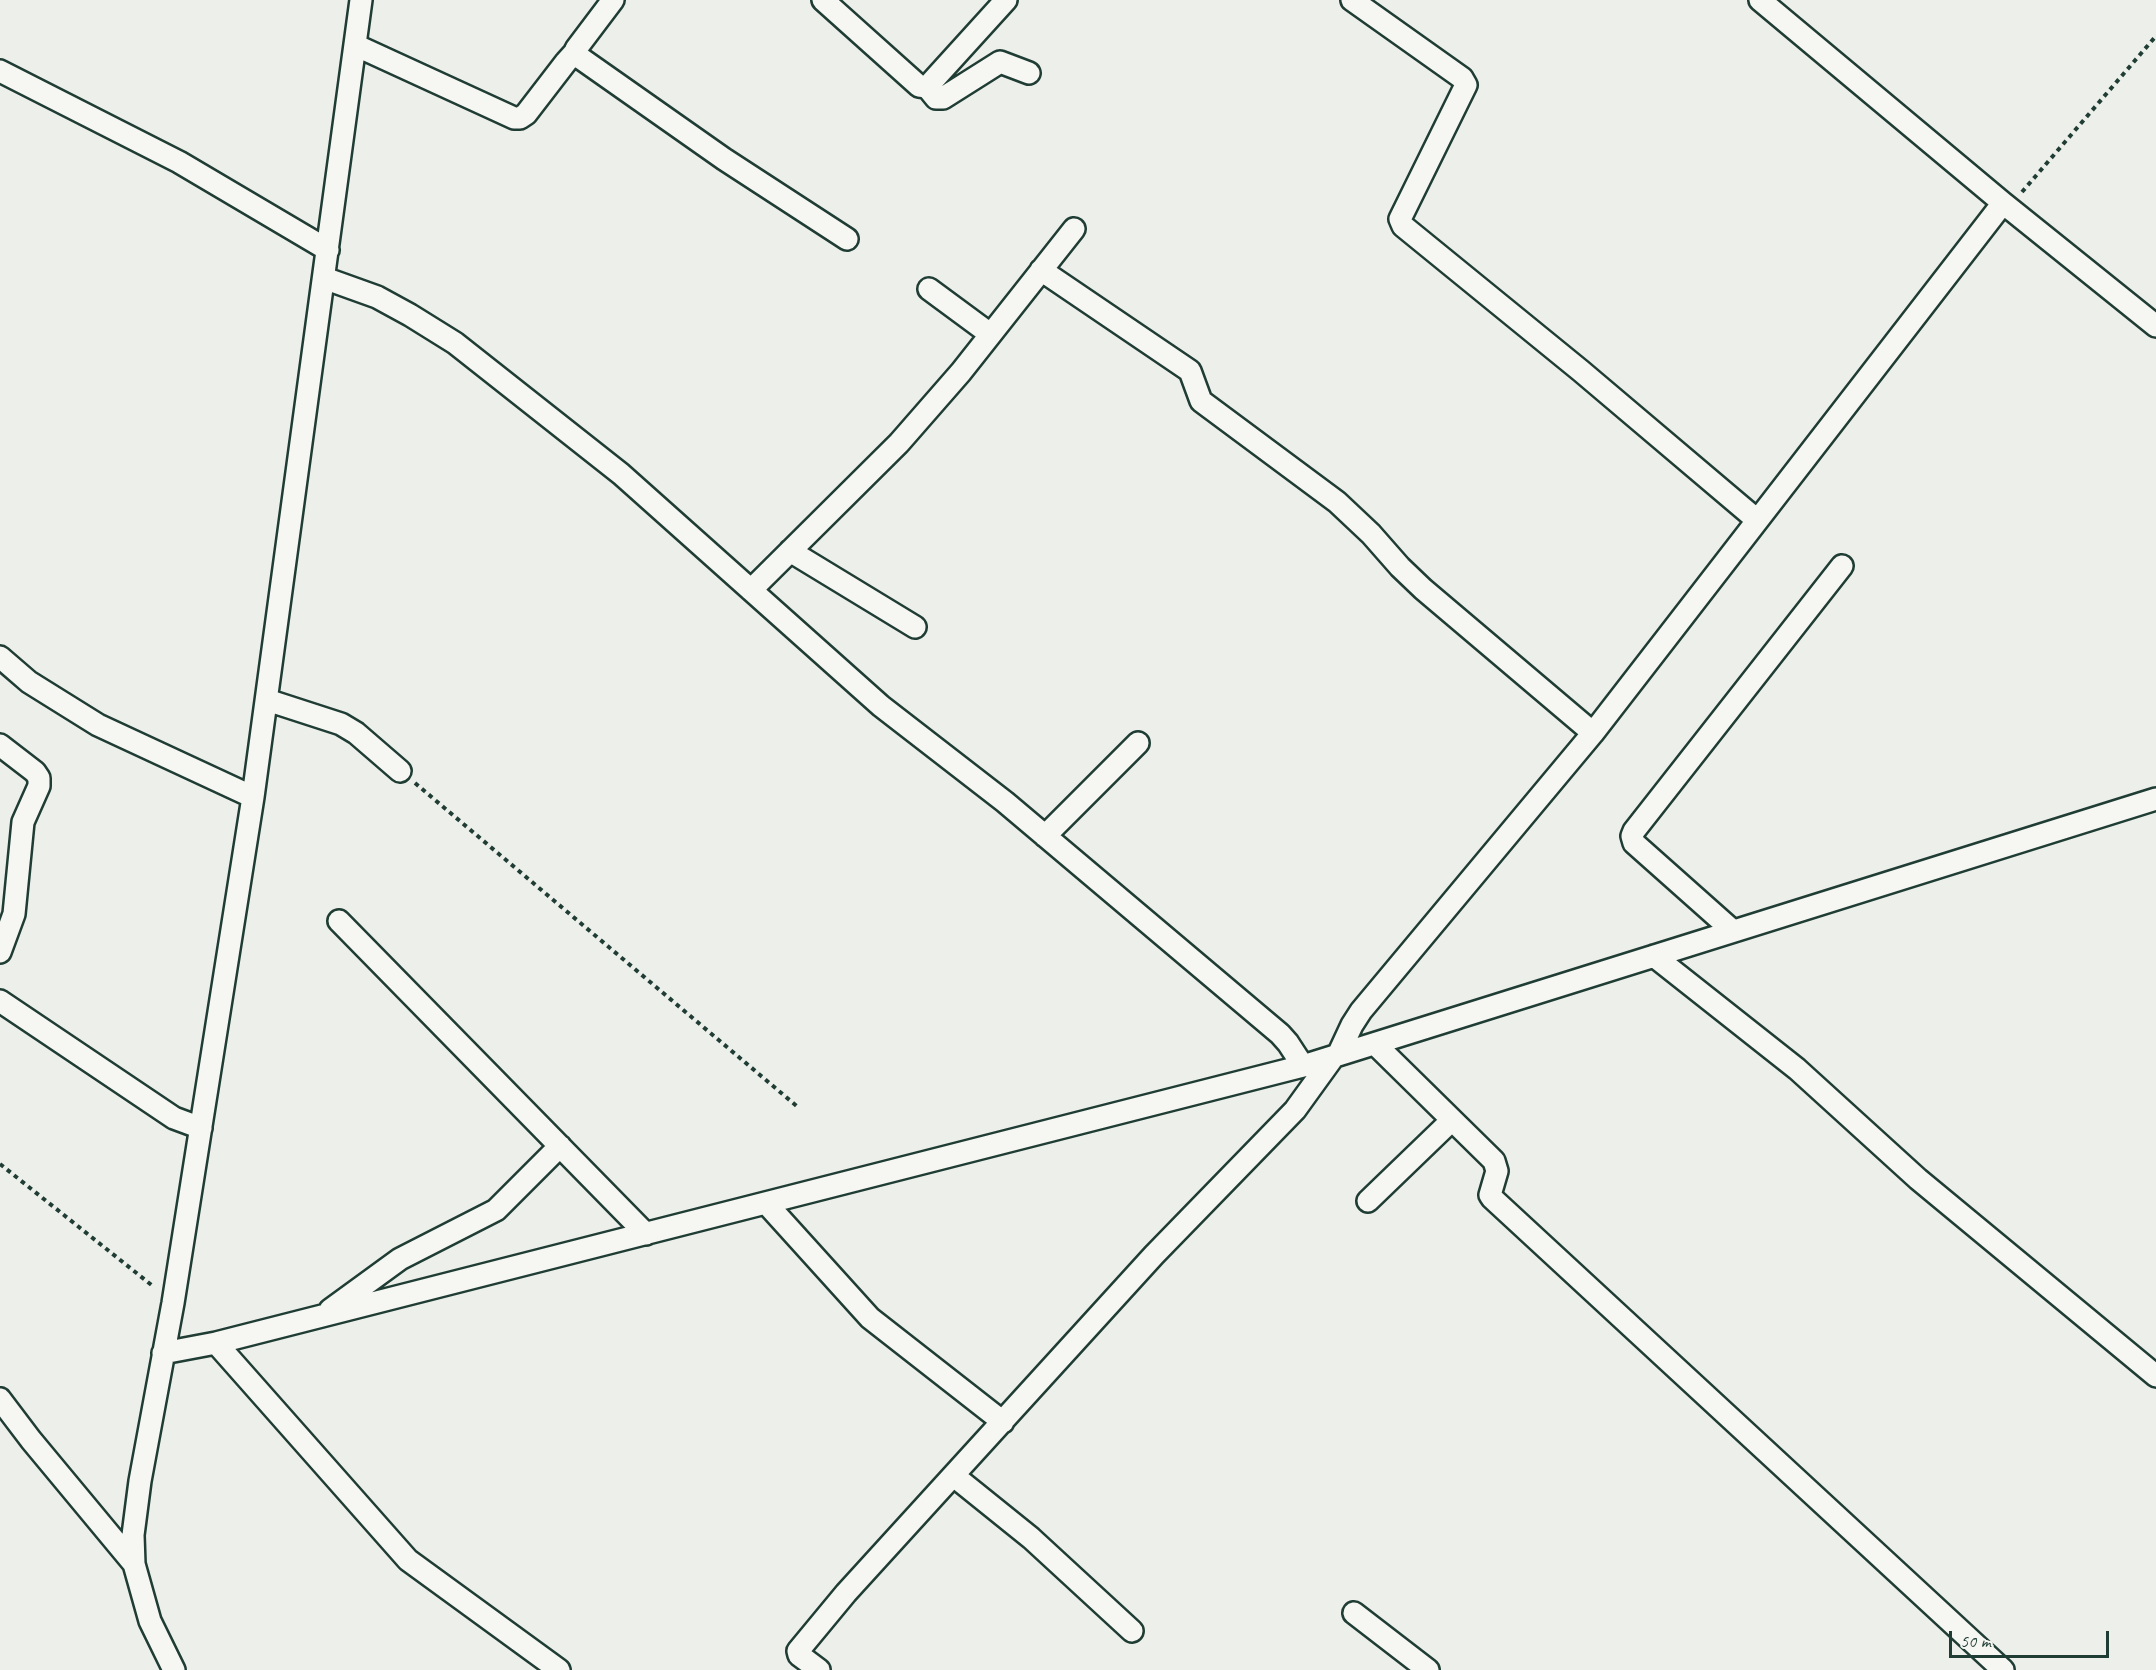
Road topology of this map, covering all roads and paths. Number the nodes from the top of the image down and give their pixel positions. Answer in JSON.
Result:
{"nodes":[{"id":1,"x":361,"y":0,"type":"edge"},
{"id":2,"x":613,"y":0,"type":"edge"},
{"id":3,"x":823,"y":0,"type":"edge"},
{"id":4,"x":1006,"y":0,"type":"edge"},
{"id":5,"x":1352,"y":0,"type":"edge"},
{"id":6,"x":1760,"y":0,"type":"edge"},
{"id":7,"x":2156,"y":36,"type":"edge"},
{"id":8,"x":355,"y":45,"type":"junction"},
{"id":9,"x":575,"y":52,"type":"junction"},
{"id":10,"x":0,"y":71,"type":"edge"},
{"id":11,"x":1029,"y":73,"type":"dead end"},
{"id":12,"x":927,"y":87,"type":"junction"},
{"id":13,"x":2006,"y":206,"type":"junction"},
{"id":14,"x":1074,"y":229,"type":"dead end"},
{"id":15,"x":847,"y":239,"type":"dead end"},
{"id":16,"x":328,"y":250,"type":"junction"},
{"id":17,"x":1041,"y":270,"type":"junction"},
{"id":18,"x":324,"y":278,"type":"junction"},
{"id":19,"x":929,"y":289,"type":"dead end"},
{"id":20,"x":2156,"y":326,"type":"edge"},
{"id":21,"x":990,"y":334,"type":"junction"},
{"id":22,"x":1757,"y":520,"type":"junction"},
{"id":23,"x":790,"y":551,"type":"junction"},
{"id":24,"x":1842,"y":566,"type":"dead end"},
{"id":25,"x":751,"y":590,"type":"junction"},
{"id":26,"x":915,"y":627,"type":"dead end"},
{"id":27,"x":0,"y":657,"type":"edge"},
{"id":28,"x":267,"y":699,"type":"junction"},
{"id":29,"x":1593,"y":733,"type":"junction"},
{"id":30,"x":1138,"y":743,"type":"dead end"},
{"id":31,"x":0,"y":745,"type":"edge"},
{"id":32,"x":400,"y":771,"type":"joint"},
{"id":33,"x":253,"y":797,"type":"junction"},
{"id":34,"x":2156,"y":799,"type":"edge"},
{"id":35,"x":1045,"y":836,"type":"junction"},
{"id":36,"x":339,"y":921,"type":"dead end"},
{"id":37,"x":1732,"y":931,"type":"junction"},
{"id":38,"x":0,"y":952,"type":"edge"},
{"id":39,"x":1654,"y":956,"type":"junction"},
{"id":40,"x":0,"y":1001,"type":"edge"},
{"id":41,"x":1375,"y":1044,"type":"junction"},
{"id":42,"x":1336,"y":1056,"type":"junction"},
{"id":43,"x":1304,"y":1066,"type":"junction"},
{"id":44,"x":799,"y":1108,"type":"dead end"},
{"id":45,"x":1452,"y":1120,"type":"junction"},
{"id":46,"x":201,"y":1128,"type":"junction"},
{"id":47,"x":560,"y":1146,"type":"junction"},
{"id":48,"x":0,"y":1164,"type":"edge"},
{"id":49,"x":1368,"y":1201,"type":"dead end"},
{"id":50,"x":766,"y":1203,"type":"junction"},
{"id":51,"x":646,"y":1234,"type":"junction"},
{"id":52,"x":173,"y":1303,"type":"junction"},
{"id":53,"x":320,"y":1317,"type":"junction"},
{"id":54,"x":216,"y":1343,"type":"junction"},
{"id":55,"x":163,"y":1353,"type":"junction"},
{"id":56,"x":2156,"y":1376,"type":"edge"},
{"id":57,"x":0,"y":1399,"type":"edge"},
{"id":58,"x":1003,"y":1422,"type":"junction"},
{"id":59,"x":954,"y":1476,"type":"junction"},
{"id":60,"x":134,"y":1564,"type":"junction"},
{"id":61,"x":1354,"y":1613,"type":"dead end"},
{"id":62,"x":1132,"y":1631,"type":"dead end"},
{"id":63,"x":174,"y":1670,"type":"edge"},
{"id":64,"x":559,"y":1670,"type":"edge"},
{"id":65,"x":819,"y":1670,"type":"edge"},
{"id":66,"x":1428,"y":1670,"type":"edge"},
{"id":67,"x":2003,"y":1670,"type":"edge"}],
"edges":[{"from":1,"to":8,"type":"street"},
{"from":2,"to":9,"type":"street"},
{"from":3,"to":12,"type":"street"},
{"from":4,"to":12,"type":"street"},
{"from":5,"to":22,"type":"street"},
{"from":6,"to":13,"type":"street"},
{"from":7,"to":13,"type":"path"},
{"from":8,"to":9,"type":"street"},
{"from":8,"to":16,"type":"street"},
{"from":9,"to":15,"type":"street"},
{"from":10,"to":16,"type":"street"},
{"from":11,"to":12,"type":"street"},
{"from":13,"to":20,"type":"street"},
{"from":13,"to":22,"type":"street"},
{"from":14,"to":17,"type":"street"},
{"from":16,"to":18,"type":"street"},
{"from":17,"to":21,"type":"street"},
{"from":17,"to":29,"type":"street"},
{"from":18,"to":25,"type":"street"},
{"from":18,"to":28,"type":"street"},
{"from":19,"to":21,"type":"street"},
{"from":21,"to":23,"type":"street"},
{"from":22,"to":29,"type":"street"},
{"from":23,"to":25,"type":"street"},
{"from":23,"to":26,"type":"street"},
{"from":24,"to":37,"type":"street"},
{"from":25,"to":35,"type":"street"},
{"from":27,"to":33,"type":"street"},
{"from":28,"to":32,"type":"street"},
{"from":28,"to":33,"type":"street"},
{"from":29,"to":42,"type":"street"},
{"from":30,"to":35,"type":"street"},
{"from":31,"to":38,"type":"street"},
{"from":32,"to":44,"type":"path"},
{"from":33,"to":46,"type":"street"},
{"from":34,"to":37,"type":"street"},
{"from":35,"to":43,"type":"street"},
{"from":36,"to":47,"type":"street"},
{"from":37,"to":39,"type":"street"},
{"from":39,"to":41,"type":"street"},
{"from":39,"to":56,"type":"street"},
{"from":40,"to":46,"type":"street"},
{"from":41,"to":42,"type":"street"},
{"from":41,"to":45,"type":"street"},
{"from":42,"to":43,"type":"street"},
{"from":42,"to":58,"type":"street"},
{"from":43,"to":50,"type":"street"},
{"from":45,"to":49,"type":"street"},
{"from":45,"to":67,"type":"street"},
{"from":46,"to":52,"type":"street"},
{"from":47,"to":51,"type":"street"},
{"from":47,"to":53,"type":"street"},
{"from":48,"to":52,"type":"path"},
{"from":50,"to":51,"type":"street"},
{"from":50,"to":58,"type":"street"},
{"from":51,"to":53,"type":"street"},
{"from":52,"to":55,"type":"street"},
{"from":53,"to":54,"type":"street"},
{"from":54,"to":55,"type":"street"},
{"from":54,"to":64,"type":"street"},
{"from":55,"to":60,"type":"street"},
{"from":57,"to":60,"type":"street"},
{"from":58,"to":59,"type":"street"},
{"from":59,"to":62,"type":"street"},
{"from":59,"to":65,"type":"street"},
{"from":60,"to":63,"type":"street"},
{"from":61,"to":66,"type":"street"}]}
